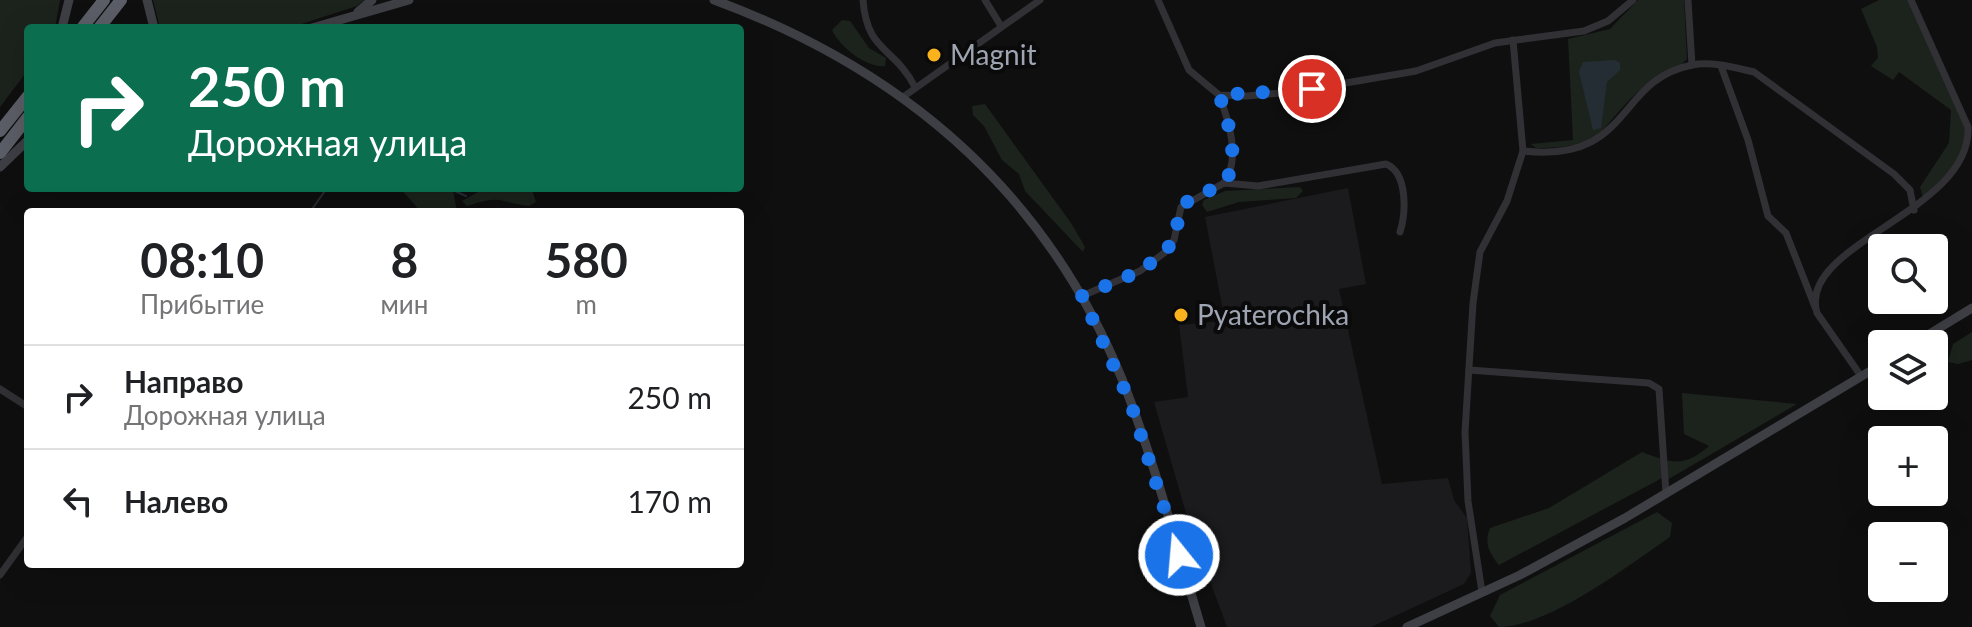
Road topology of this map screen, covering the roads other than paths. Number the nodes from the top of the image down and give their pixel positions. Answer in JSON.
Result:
{"nodes":[{"id":1,"x":69,"y":0,"type":"edge"},
{"id":2,"x":104,"y":0,"type":"edge"},
{"id":3,"x":121,"y":0,"type":"edge"},
{"id":4,"x":147,"y":0,"type":"edge"},
{"id":5,"x":372,"y":0,"type":"edge"},
{"id":6,"x":409,"y":0,"type":"edge"},
{"id":7,"x":714,"y":0,"type":"edge"},
{"id":8,"x":863,"y":0,"type":"edge"},
{"id":9,"x":985,"y":0,"type":"edge"},
{"id":10,"x":1040,"y":0,"type":"edge"},
{"id":11,"x":1158,"y":0,"type":"edge"},
{"id":12,"x":1633,"y":0,"type":"edge"},
{"id":13,"x":1688,"y":0,"type":"edge"},
{"id":14,"x":1911,"y":0,"type":"edge"},
{"id":15,"x":348,"y":17,"type":"junction"},
{"id":16,"x":63,"y":24,"type":"edge"},
{"id":17,"x":85,"y":24,"type":"edge"},
{"id":18,"x":102,"y":24,"type":"edge"},
{"id":19,"x":153,"y":24,"type":"edge"},
{"id":20,"x":325,"y":24,"type":"edge"},
{"id":21,"x":1001,"y":26,"type":"junction"},
{"id":22,"x":1513,"y":40,"type":"junction"},
{"id":23,"x":1692,"y":65,"type":"junction"},
{"id":24,"x":1721,"y":66,"type":"junction"},
{"id":25,"x":915,"y":87,"type":"junction"},
{"id":26,"x":24,"y":94,"type":"edge"},
{"id":27,"x":1219,"y":95,"type":"junction"},
{"id":28,"x":903,"y":97,"type":"junction"},
{"id":29,"x":24,"y":101,"type":"edge"},
{"id":30,"x":24,"y":122,"type":"edge"},
{"id":31,"x":0,"y":130,"type":"edge"},
{"id":32,"x":24,"y":144,"type":"edge"},
{"id":33,"x":1523,"y":151,"type":"junction"},
{"id":34,"x":0,"y":153,"type":"edge"},
{"id":35,"x":0,"y":167,"type":"edge"},
{"id":36,"x":1224,"y":183,"type":"junction"},
{"id":37,"x":1914,"y":210,"type":"junction"},
{"id":38,"x":1400,"y":232,"type":"dead end"},
{"id":39,"x":1082,"y":296,"type":"junction"},
{"id":40,"x":1815,"y":308,"type":"junction"},
{"id":41,"x":1972,"y":308,"type":"edge"},
{"id":42,"x":1936,"y":330,"type":"edge"},
{"id":43,"x":1469,"y":370,"type":"junction"},
{"id":44,"x":1868,"y":372,"type":"edge"},
{"id":45,"x":1861,"y":376,"type":"junction"},
{"id":46,"x":0,"y":389,"type":"edge"},
{"id":47,"x":24,"y":404,"type":"edge"},
{"id":48,"x":1666,"y":494,"type":"junction"},
{"id":49,"x":24,"y":542,"type":"edge"},
{"id":50,"x":0,"y":575,"type":"edge"},
{"id":51,"x":1482,"y":592,"type":"junction"},
{"id":52,"x":1201,"y":627,"type":"edge"},
{"id":53,"x":1407,"y":627,"type":"edge"}],
"edges":[{"from":1,"to":16,"type":"main road"},
{"from":2,"to":17,"type":"highway"},
{"from":3,"to":18,"type":"highway"},
{"from":4,"to":19,"type":"main road"},
{"from":5,"to":15,"type":"main road"},
{"from":6,"to":15,"type":"main road"},
{"from":7,"to":28,"type":"main road"},
{"from":8,"to":25,"type":"street"},
{"from":9,"to":21,"type":"street"},
{"from":10,"to":21,"type":"street"},
{"from":11,"to":27,"type":"street"},
{"from":12,"to":22,"type":"street"},
{"from":13,"to":23,"type":"street"},
{"from":14,"to":37,"type":"street"},
{"from":15,"to":20,"type":"main road"},
{"from":21,"to":25,"type":"street"},
{"from":22,"to":27,"type":"street"},
{"from":22,"to":33,"type":"street"},
{"from":23,"to":24,"type":"street"},
{"from":23,"to":33,"type":"street"},
{"from":24,"to":37,"type":"street"},
{"from":24,"to":40,"type":"street"},
{"from":25,"to":28,"type":"street"},
{"from":26,"to":31,"type":"main road"},
{"from":27,"to":36,"type":"street"},
{"from":28,"to":39,"type":"main road"},
{"from":29,"to":31,"type":"highway"},
{"from":30,"to":34,"type":"highway"},
{"from":32,"to":35,"type":"main road"},
{"from":33,"to":43,"type":"street"},
{"from":36,"to":38,"type":"street"},
{"from":36,"to":39,"type":"street"},
{"from":37,"to":40,"type":"street"},
{"from":39,"to":52,"type":"main road"},
{"from":40,"to":45,"type":"street"},
{"from":41,"to":42,"type":"main road"},
{"from":43,"to":48,"type":"street"},
{"from":43,"to":51,"type":"street"},
{"from":44,"to":45,"type":"main road"},
{"from":45,"to":48,"type":"main road"},
{"from":46,"to":47,"type":"street"},
{"from":48,"to":51,"type":"main road"},
{"from":49,"to":50,"type":"street"},
{"from":51,"to":53,"type":"main road"}]}
